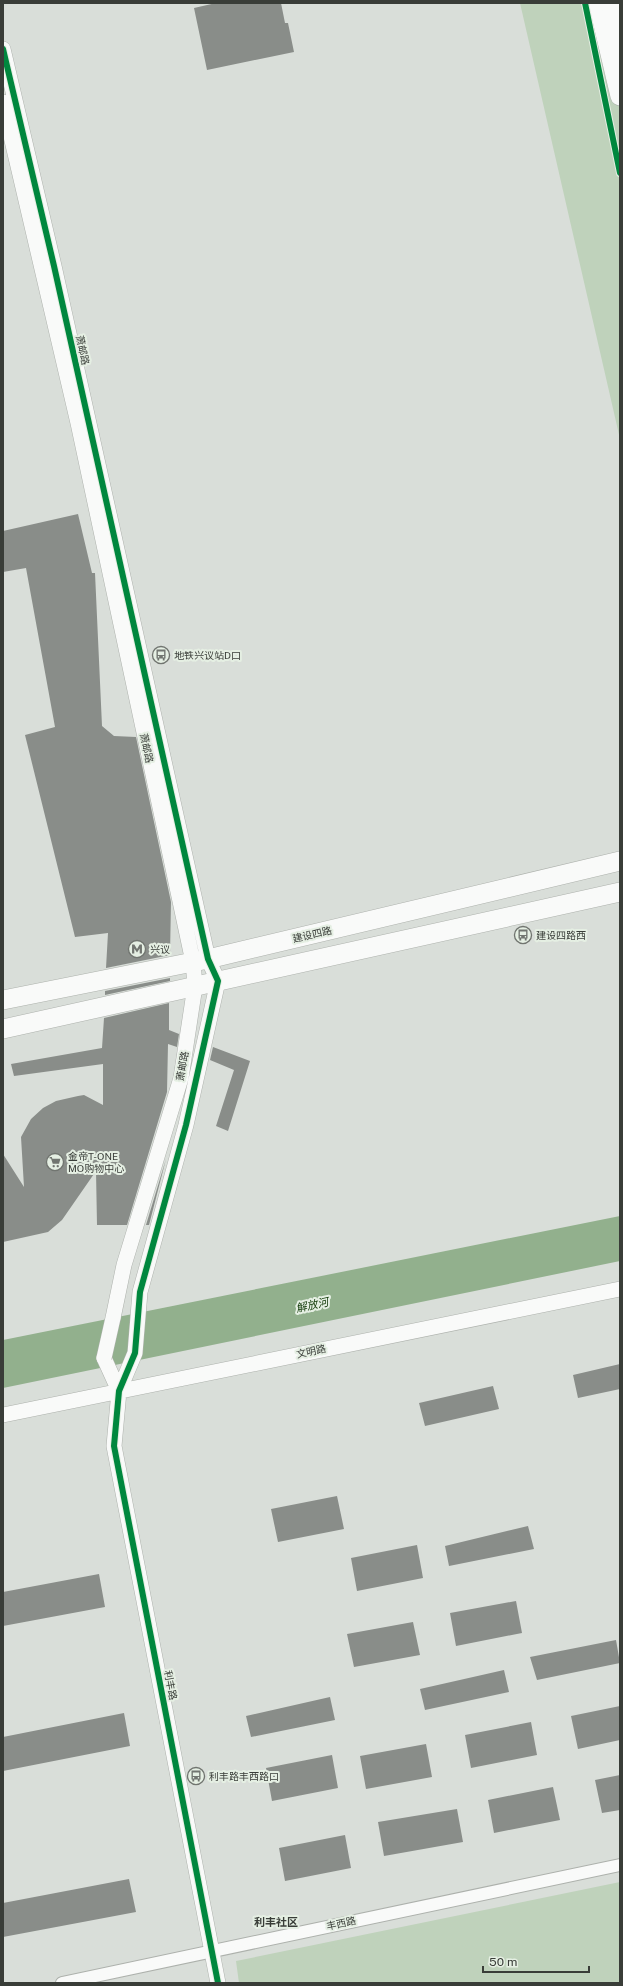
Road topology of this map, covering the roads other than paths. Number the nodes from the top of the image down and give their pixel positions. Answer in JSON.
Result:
{"nodes":[{"id":1,"x":598,"y":3,"type":"edge"},
{"id":2,"x":611,"y":3,"type":"edge"},
{"id":3,"x":620,"y":43,"type":"edge"},
{"id":4,"x":3,"y":49,"type":"edge"},
{"id":5,"x":620,"y":96,"type":"edge"},
{"id":6,"x":3,"y":102,"type":"edge"},
{"id":7,"x":620,"y":861,"type":"edge"},
{"id":8,"x":620,"y":892,"type":"edge"},
{"id":9,"x":200,"y":960,"type":"junction"},
{"id":10,"x":218,"y":982,"type":"junction"},
{"id":11,"x":195,"y":986,"type":"junction"},
{"id":12,"x":3,"y":1000,"type":"edge"},
{"id":13,"x":3,"y":1029,"type":"edge"},
{"id":14,"x":620,"y":1289,"type":"edge"},
{"id":15,"x":119,"y":1391,"type":"junction"},
{"id":16,"x":3,"y":1415,"type":"edge"},
{"id":17,"x":620,"y":1865,"type":"edge"},
{"id":18,"x":213,"y":1950,"type":"junction"},
{"id":19,"x":62,"y":1983,"type":"edge"},
{"id":20,"x":218,"y":1983,"type":"edge"}],
"edges":[{"from":1,"to":5,"type":"main road"},
{"from":2,"to":3,"type":"highway"},
{"from":4,"to":9,"type":"street","name":"萧邮路"},
{"from":6,"to":9,"type":"street","name":"萧邮路"},
{"from":7,"to":9,"type":"main road","name":"建设四路"},
{"from":8,"to":10,"type":"main road"},
{"from":9,"to":10,"type":"street"},
{"from":9,"to":11,"type":"street","name":"萧邮路"},
{"from":9,"to":12,"type":"main road","name":"建设四路"},
{"from":10,"to":11,"type":"main road"},
{"from":10,"to":15,"type":"street"},
{"from":11,"to":13,"type":"main road"},
{"from":11,"to":15,"type":"street","name":"萧邮路","bridge":true},
{"from":14,"to":15,"type":"street","name":"文明路"},
{"from":15,"to":16,"type":"street","name":"文明路"},
{"from":15,"to":18,"type":"street","name":"利丰路"},
{"from":17,"to":18,"type":"street","name":"丰西路"},
{"from":18,"to":19,"type":"street","name":"丰西路"},
{"from":18,"to":20,"type":"street","name":"利丰路"}]}
